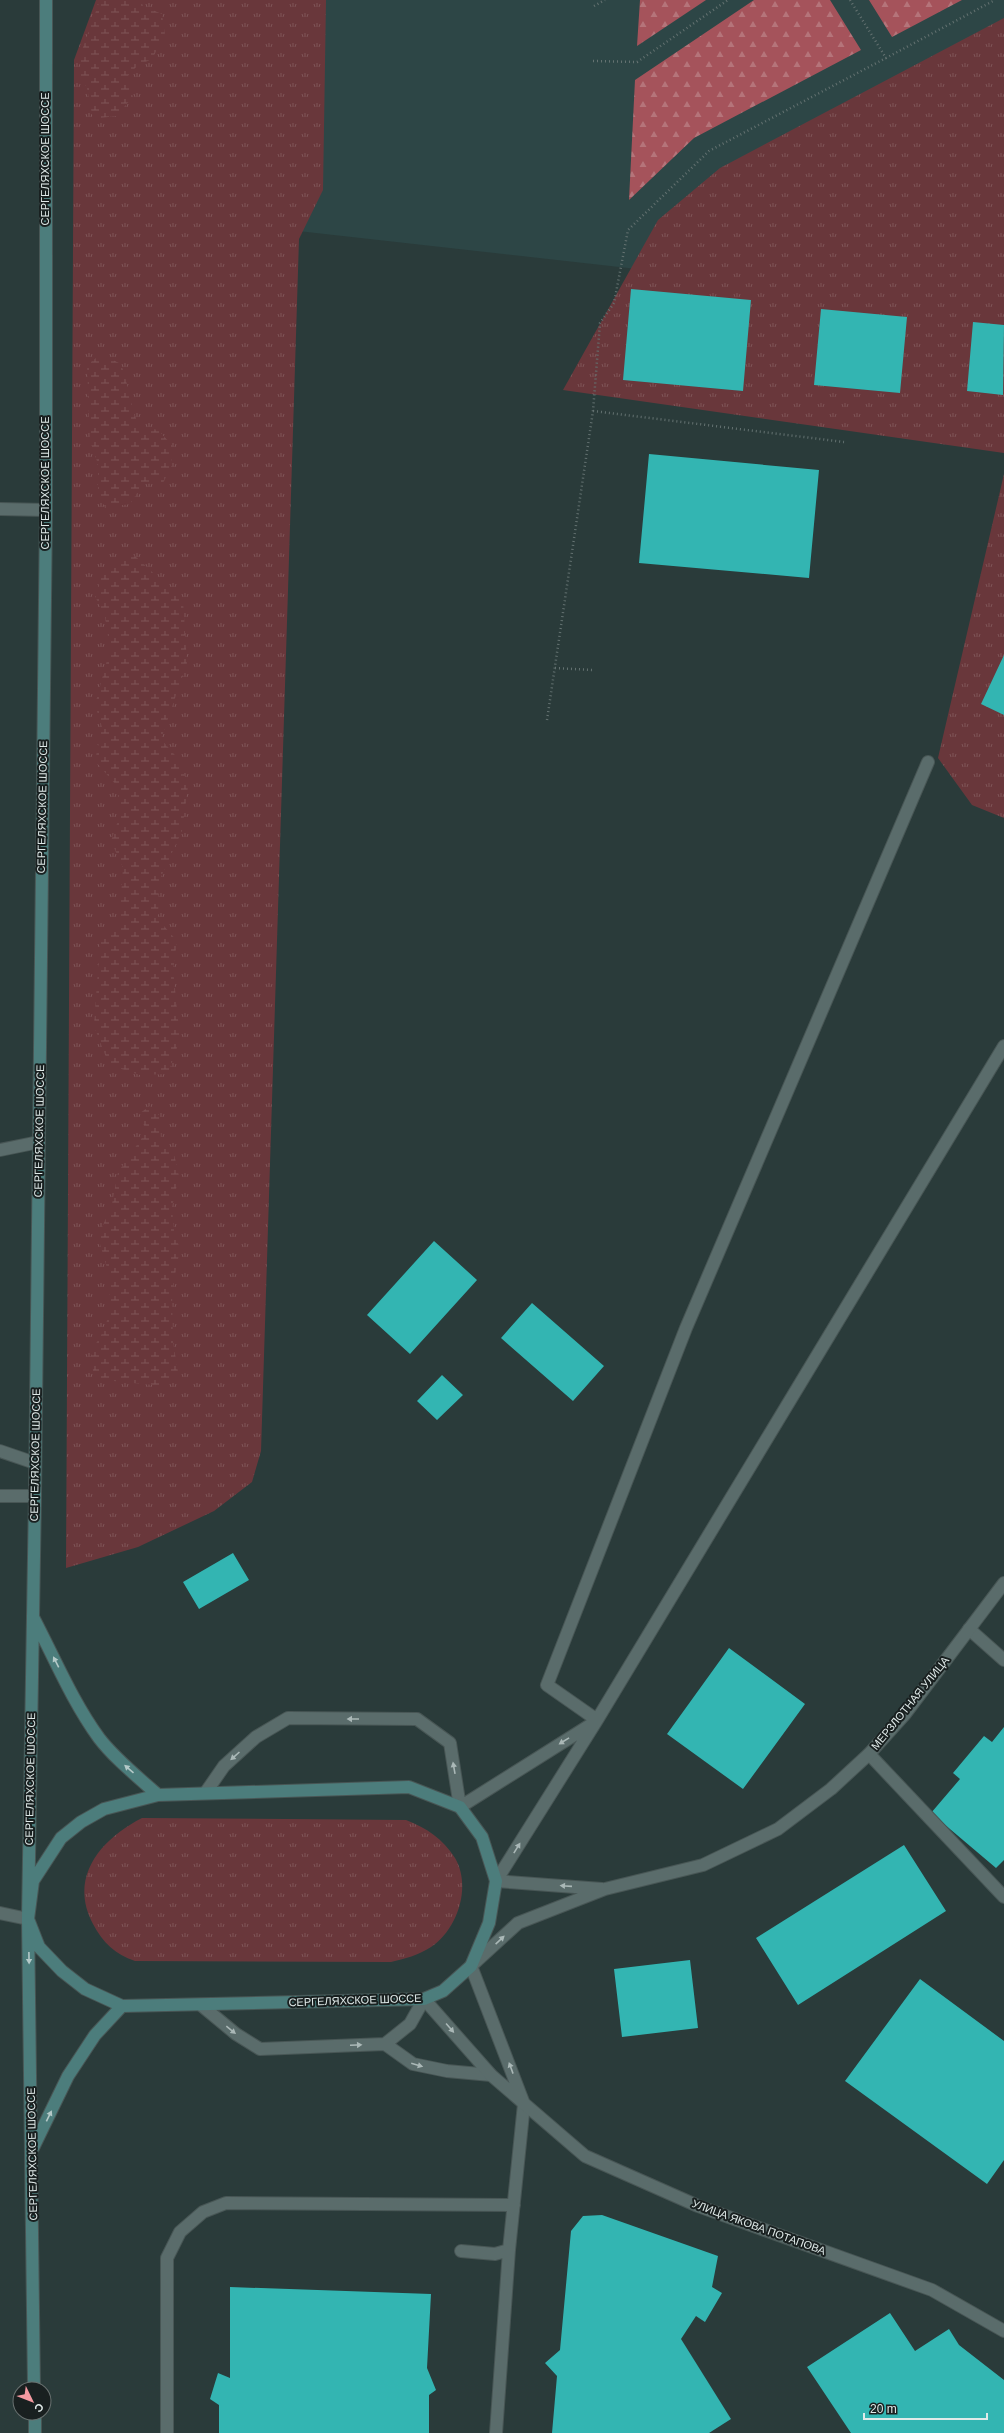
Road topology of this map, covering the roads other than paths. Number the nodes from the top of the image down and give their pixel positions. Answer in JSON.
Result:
{"nodes":[{"id":1,"x":46,"y":0,"type":"edge"},
{"id":2,"x":0,"y":509,"type":"edge"},
{"id":3,"x":46,"y":510,"type":"junction"},
{"id":4,"x":928,"y":762,"type":"dead end"},
{"id":5,"x":1004,"y":1046,"type":"edge"},
{"id":6,"x":39,"y":1142,"type":"junction"},
{"id":7,"x":0,"y":1150,"type":"edge"},
{"id":8,"x":0,"y":1451,"type":"edge"},
{"id":9,"x":35,"y":1463,"type":"junction"},
{"id":10,"x":0,"y":1496,"type":"edge"},
{"id":11,"x":35,"y":1496,"type":"junction"},
{"id":12,"x":1004,"y":1582,"type":"edge"},
{"id":13,"x":32,"y":1614,"type":"junction"},
{"id":14,"x":969,"y":1629,"type":"junction"},
{"id":15,"x":1004,"y":1660,"type":"edge"},
{"id":16,"x":597,"y":1720,"type":"junction"},
{"id":17,"x":869,"y":1754,"type":"junction"},
{"id":18,"x":206,"y":1792,"type":"junction"},
{"id":19,"x":158,"y":1795,"type":"junction"},
{"id":20,"x":460,"y":1807,"type":"junction"},
{"id":21,"x":496,"y":1881,"type":"junction"},
{"id":22,"x":605,"y":1889,"type":"junction"},
{"id":23,"x":1004,"y":1897,"type":"edge"},
{"id":24,"x":0,"y":1913,"type":"edge"},
{"id":25,"x":28,"y":1919,"type":"junction"},
{"id":26,"x":471,"y":1966,"type":"junction"},
{"id":27,"x":424,"y":1998,"type":"junction"},
{"id":28,"x":201,"y":2005,"type":"junction"},
{"id":29,"x":122,"y":2006,"type":"junction"},
{"id":30,"x":385,"y":2044,"type":"junction"},
{"id":31,"x":491,"y":2075,"type":"junction"},
{"id":32,"x":524,"y":2104,"type":"junction"},
{"id":33,"x":32,"y":2151,"type":"junction"},
{"id":34,"x":514,"y":2205,"type":"junction"},
{"id":35,"x":509,"y":2250,"type":"junction"},
{"id":36,"x":462,"y":2251,"type":"dead end"},
{"id":37,"x":1004,"y":2332,"type":"edge"},
{"id":38,"x":34,"y":2381,"type":"edge"},
{"id":39,"x":35,"y":2421,"type":"edge"},
{"id":40,"x":35,"y":2433,"type":"edge"},
{"id":41,"x":167,"y":2433,"type":"edge"},
{"id":42,"x":496,"y":2433,"type":"edge"}],
"edges":[{"from":1,"to":3,"type":"main road","name":"СЕРГЕЛЯХСКОЕ ШОССЕ"},
{"from":2,"to":3,"type":"street"},
{"from":3,"to":6,"type":"main road","name":"СЕРГЕЛЯХСКОЕ ШОССЕ"},
{"from":4,"to":16,"type":"street"},
{"from":5,"to":16,"type":"street"},
{"from":6,"to":7,"type":"street"},
{"from":6,"to":9,"type":"main road","name":"СЕРГЕЛЯХСКОЕ ШОССЕ"},
{"from":8,"to":9,"type":"street"},
{"from":9,"to":11,"type":"main road","name":"СЕРГЕЛЯХСКОЕ ШОССЕ"},
{"from":10,"to":11,"type":"street"},
{"from":11,"to":13,"type":"main road","name":"СЕРГЕЛЯХСКОЕ ШОССЕ"},
{"from":12,"to":14,"type":"street","name":"МЕРЗЛОТНАЯ УЛИЦА"},
{"from":19,"to":13,"type":"main road","name":"СЕРГЕЛЯХСКОЕ ШОССЕ","one_way":true},
{"from":13,"to":25,"type":"main road","name":"СЕРГЕЛЯХСКОЕ ШОССЕ"},
{"from":14,"to":15,"type":"street"},
{"from":14,"to":17,"type":"street","name":"МЕРЗЛОТНАЯ УЛИЦА"},
{"from":16,"to":20,"type":"street","one_way":true},
{"from":21,"to":16,"type":"street","one_way":true},
{"from":17,"to":22,"type":"street","name":"МЕРЗЛОТНАЯ УЛИЦА"},
{"from":17,"to":23,"type":"street"},
{"from":18,"to":19,"type":"main road","name":"СЕРГЕЛЯХСКОЕ ШОССЕ"},
{"from":18,"to":20,"type":"main road","name":"СЕРГЕЛЯХСКОЕ ШОССЕ"},
{"from":20,"to":18,"type":"street","one_way":true},
{"from":19,"to":25,"type":"main road","name":"СЕРГЕЛЯХСКОЕ ШОССЕ"},
{"from":20,"to":21,"type":"main road","name":"СЕРГЕЛЯХСКОЕ ШОССЕ"},
{"from":22,"to":21,"type":"street","one_way":true},
{"from":21,"to":26,"type":"main road","name":"СЕРГЕЛЯХСКОЕ ШОССЕ"},
{"from":26,"to":22,"type":"street","one_way":true},
{"from":24,"to":25,"type":"street"},
{"from":25,"to":29,"type":"main road","name":"СЕРГЕЛЯХСКОЕ ШОССЕ"},
{"from":25,"to":33,"type":"main road","name":"СЕРГЕЛЯХСКОЕ ШОССЕ","one_way":true},
{"from":26,"to":27,"type":"main road","name":"СЕРГЕЛЯХСКОЕ ШОССЕ"},
{"from":32,"to":26,"type":"street","one_way":true},
{"from":27,"to":28,"type":"main road","name":"СЕРГЕЛЯХСКОЕ ШОССЕ"},
{"from":27,"to":30,"type":"street"},
{"from":27,"to":31,"type":"street","name":"УЛИЦА ЯКОВА ПОТАПОВА","one_way":true},
{"from":28,"to":29,"type":"main road","name":"СЕРГЕЛЯХСКОЕ ШОССЕ"},
{"from":28,"to":30,"type":"street","one_way":true},
{"from":33,"to":29,"type":"main road","one_way":true},
{"from":30,"to":31,"type":"street","one_way":true},
{"from":31,"to":32,"type":"street","name":"УЛИЦА ЯКОВА ПОТАПОВА"},
{"from":32,"to":34,"type":"street"},
{"from":32,"to":37,"type":"street","name":"УЛИЦА ЯКОВА ПОТАПОВА"},
{"from":33,"to":38,"type":"main road","name":"СЕРГЕЛЯХСКОЕ ШОССЕ"},
{"from":34,"to":35,"type":"street"},
{"from":34,"to":41,"type":"street"},
{"from":35,"to":36,"type":"street"},
{"from":35,"to":42,"type":"street"},
{"from":39,"to":40,"type":"main road"}]}
